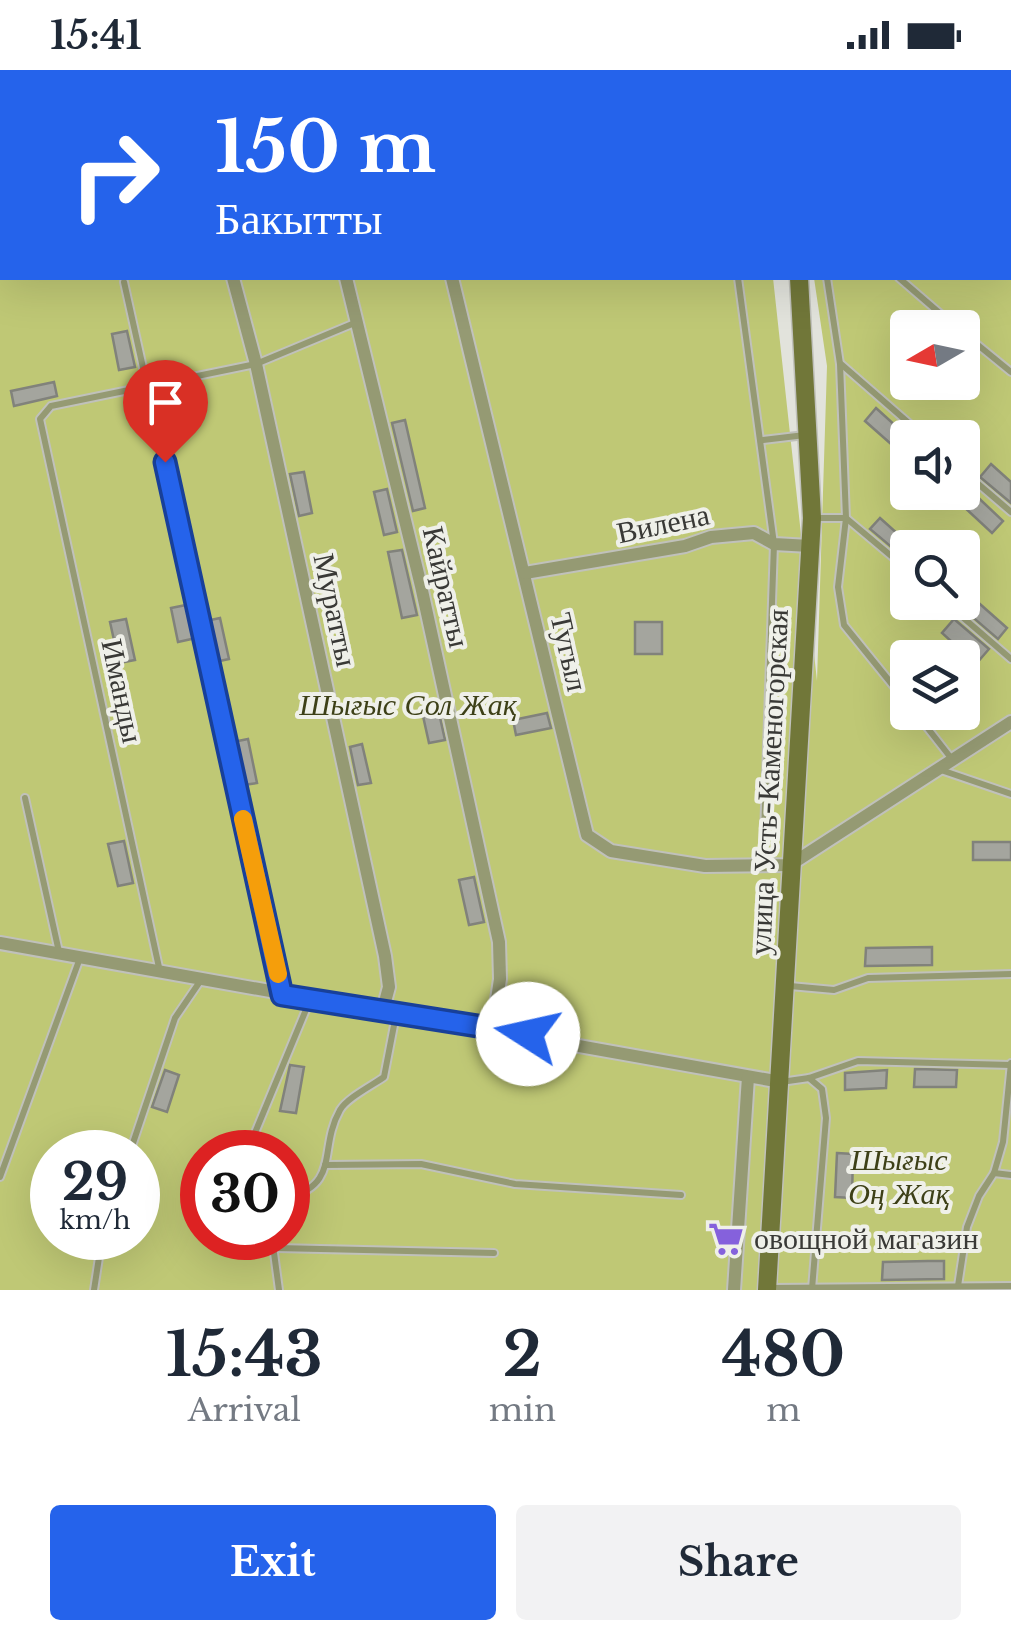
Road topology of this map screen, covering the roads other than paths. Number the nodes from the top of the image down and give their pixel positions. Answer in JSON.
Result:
{"nodes":[{"id":1,"x":233,"y":280,"type":"edge"},
{"id":2,"x":347,"y":280,"type":"edge"},
{"id":3,"x":452,"y":280,"type":"edge"},
{"id":4,"x":738,"y":280,"type":"edge"},
{"id":5,"x":799,"y":280,"type":"edge"},
{"id":6,"x":827,"y":280,"type":"edge"},
{"id":7,"x":901,"y":280,"type":"edge"},
{"id":8,"x":124,"y":282,"type":"dead end"},
{"id":9,"x":937,"y":310,"type":"edge"},
{"id":10,"x":358,"y":322,"type":"junction"},
{"id":11,"x":980,"y":346,"type":"edge"},
{"id":12,"x":256,"y":364,"type":"junction"},
{"id":13,"x":840,"y":364,"type":"junction"},
{"id":14,"x":1011,"y":372,"type":"edge"},
{"id":15,"x":148,"y":386,"type":"junction"},
{"id":16,"x":905,"y":420,"type":"edge"},
{"id":17,"x":811,"y":434,"type":"junction"},
{"id":18,"x":763,"y":440,"type":"junction"},
{"id":19,"x":980,"y":485,"type":"edge"},
{"id":20,"x":1011,"y":512,"type":"edge"},
{"id":21,"x":812,"y":518,"type":"junction"},
{"id":22,"x":846,"y":518,"type":"junction"},
{"id":23,"x":774,"y":544,"type":"junction"},
{"id":24,"x":810,"y":546,"type":"junction"},
{"id":25,"x":890,"y":555,"type":"edge"},
{"id":26,"x":525,"y":573,"type":"junction"},
{"id":27,"x":966,"y":620,"type":"edge"},
{"id":28,"x":1011,"y":658,"type":"edge"},
{"id":29,"x":890,"y":682,"type":"edge"},
{"id":30,"x":1011,"y":722,"type":"edge"},
{"id":31,"x":929,"y":730,"type":"edge"},
{"id":32,"x":952,"y":758,"type":"junction"},
{"id":33,"x":941,"y":770,"type":"junction"},
{"id":34,"x":1011,"y":794,"type":"edge"},
{"id":35,"x":25,"y":798,"type":"dead end"},
{"id":36,"x":763,"y":865,"type":"junction"},
{"id":37,"x":790,"y":865,"type":"junction"},
{"id":38,"x":0,"y":942,"type":"edge"},
{"id":39,"x":59,"y":953,"type":"junction"},
{"id":40,"x":81,"y":957,"type":"junction"},
{"id":41,"x":160,"y":972,"type":"junction"},
{"id":42,"x":1011,"y":974,"type":"edge"},
{"id":43,"x":201,"y":980,"type":"junction"},
{"id":44,"x":784,"y":985,"type":"junction"},
{"id":45,"x":282,"y":995,"type":"junction"},
{"id":46,"x":310,"y":1000,"type":"junction"},
{"id":47,"x":389,"y":1014,"type":"junction"},
{"id":48,"x":493,"y":1027,"type":"junction"},
{"id":49,"x":1011,"y":1064,"type":"edge"},
{"id":50,"x":748,"y":1077,"type":"junction"},
{"id":51,"x":809,"y":1078,"type":"junction"},
{"id":52,"x":780,"y":1082,"type":"junction"},
{"id":53,"x":137,"y":1130,"type":"edge"},
{"id":54,"x":256,"y":1130,"type":"edge"},
{"id":55,"x":325,"y":1165,"type":"junction"},
{"id":56,"x":994,"y":1172,"type":"junction"},
{"id":57,"x":1011,"y":1175,"type":"edge"},
{"id":58,"x":0,"y":1178,"type":"edge"},
{"id":59,"x":310,"y":1192,"type":"edge"},
{"id":60,"x":681,"y":1196,"type":"dead end"},
{"id":61,"x":310,"y":1249,"type":"edge"},
{"id":62,"x":494,"y":1253,"type":"dead end"},
{"id":63,"x":99,"y":1260,"type":"edge"},
{"id":64,"x":278,"y":1260,"type":"edge"},
{"id":65,"x":958,"y":1286,"type":"junction"},
{"id":66,"x":1011,"y":1286,"type":"edge"},
{"id":67,"x":767,"y":1289,"type":"edge"},
{"id":68,"x":812,"y":1289,"type":"edge"},
{"id":69,"x":94,"y":1290,"type":"edge"},
{"id":70,"x":279,"y":1290,"type":"edge"},
{"id":71,"x":734,"y":1290,"type":"edge"}],
"edges":[{"from":1,"to":12,"type":"street","name":"Муратты"},
{"from":2,"to":10,"type":"street","name":"Кайратты"},
{"from":3,"to":26,"type":"street","name":"Тугыл"},
{"from":4,"to":18,"type":"lane"},
{"from":5,"to":17,"type":"street","name":"улица Усть-Каменогорская"},
{"from":6,"to":13,"type":"lane"},
{"from":7,"to":9,"type":"lane"},
{"from":8,"to":15,"type":"lane"},
{"from":10,"to":12,"type":"lane"},
{"from":10,"to":48,"type":"street","name":"Кайратты"},
{"from":11,"to":14,"type":"lane"},
{"from":12,"to":15,"type":"lane"},
{"from":12,"to":47,"type":"street","name":"Муратты"},
{"from":13,"to":16,"type":"lane"},
{"from":13,"to":22,"type":"lane"},
{"from":15,"to":41,"type":"lane","name":"Иманды"},
{"from":15,"to":45,"type":"lane"},
{"from":17,"to":18,"type":"lane"},
{"from":17,"to":21,"type":"street","name":"улица Усть-Каменогорская"},
{"from":18,"to":23,"type":"lane"},
{"from":19,"to":20,"type":"lane"},
{"from":21,"to":22,"type":"lane"},
{"from":21,"to":24,"type":"street","name":"улица Усть-Каменогорская"},
{"from":22,"to":25,"type":"lane"},
{"from":22,"to":29,"type":"lane"},
{"from":23,"to":24,"type":"street","name":"Вилена"},
{"from":23,"to":26,"type":"street","name":"Вилена"},
{"from":23,"to":36,"type":"lane"},
{"from":24,"to":37,"type":"street","name":"улица Усть-Каменогорская"},
{"from":26,"to":36,"type":"street","name":"Тугыл"},
{"from":27,"to":28,"type":"lane"},
{"from":30,"to":32,"type":"street"},
{"from":31,"to":32,"type":"lane"},
{"from":32,"to":33,"type":"street"},
{"from":33,"to":34,"type":"lane"},
{"from":33,"to":37,"type":"street"},
{"from":35,"to":39,"type":"lane"},
{"from":36,"to":37,"type":"street","name":"Тугыл"},
{"from":37,"to":44,"type":"street","name":"улица Усть-Каменогорская"},
{"from":38,"to":39,"type":"street"},
{"from":39,"to":40,"type":"street"},
{"from":40,"to":41,"type":"street"},
{"from":40,"to":58,"type":"lane"},
{"from":41,"to":43,"type":"street"},
{"from":42,"to":44,"type":"lane"},
{"from":43,"to":45,"type":"street"},
{"from":43,"to":53,"type":"lane"},
{"from":44,"to":52,"type":"street","name":"улица Усть-Каменогорская"},
{"from":45,"to":46,"type":"street"},
{"from":46,"to":47,"type":"street"},
{"from":46,"to":54,"type":"lane"},
{"from":47,"to":48,"type":"street"},
{"from":47,"to":55,"type":"lane"},
{"from":48,"to":50,"type":"street"},
{"from":49,"to":51,"type":"lane"},
{"from":49,"to":56,"type":"lane"},
{"from":50,"to":52,"type":"street"},
{"from":50,"to":71,"type":"street"},
{"from":51,"to":52,"type":"lane"},
{"from":51,"to":68,"type":"lane"},
{"from":52,"to":67,"type":"street","name":"улица Усть-Каменогорская"},
{"from":55,"to":59,"type":"lane"},
{"from":55,"to":60,"type":"lane"},
{"from":56,"to":57,"type":"lane"},
{"from":56,"to":65,"type":"lane"},
{"from":61,"to":62,"type":"lane"},
{"from":63,"to":69,"type":"lane"},
{"from":64,"to":70,"type":"lane"},
{"from":65,"to":66,"type":"lane"},
{"from":65,"to":68,"type":"lane"},
{"from":67,"to":68,"type":"lane"}]}
